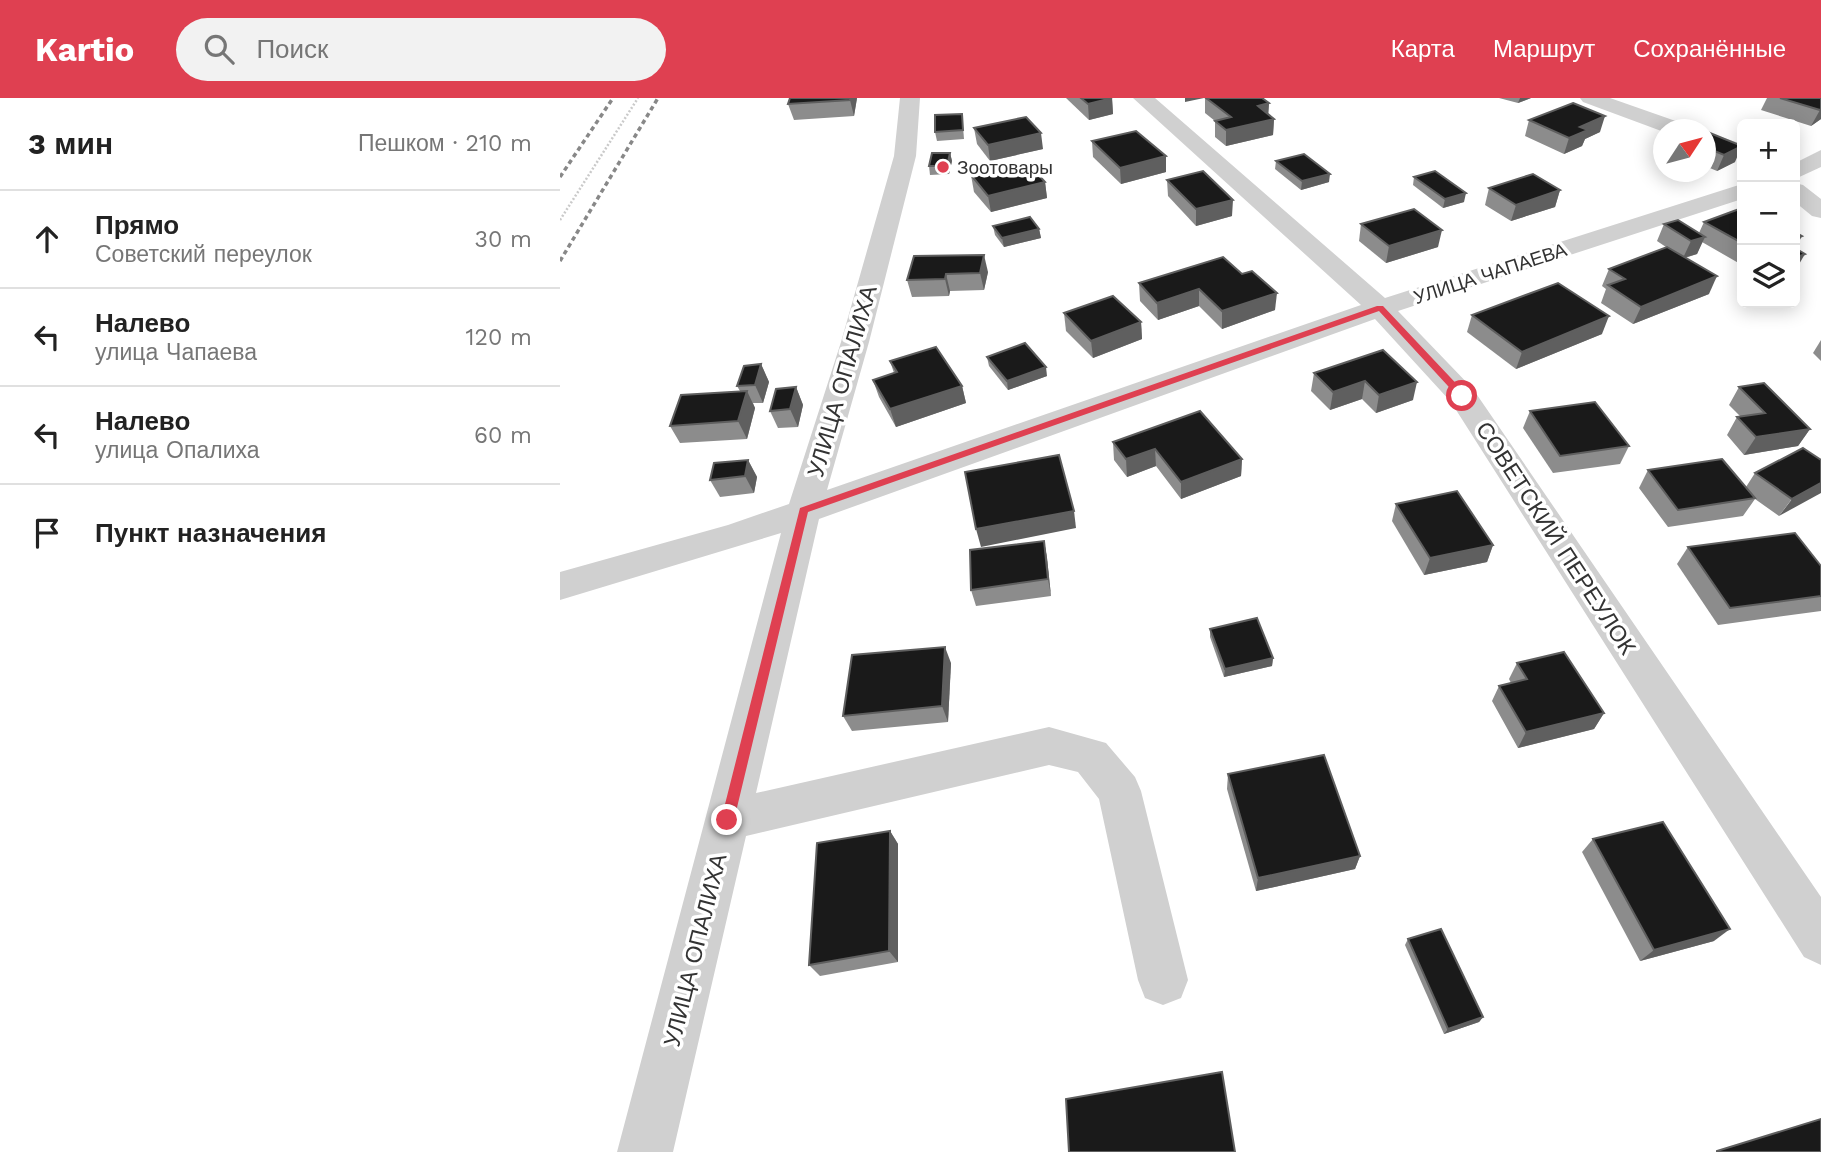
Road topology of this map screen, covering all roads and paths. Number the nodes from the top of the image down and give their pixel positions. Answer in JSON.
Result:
{"nodes":[{"id":1,"x":638,"y":98,"type":"edge"},
{"id":2,"x":910,"y":98,"type":"edge"},
{"id":3,"x":1143,"y":98,"type":"edge"},
{"id":4,"x":1590,"y":98,"type":"edge"},
{"id":5,"x":1653,"y":121,"type":"edge"},
{"id":6,"x":1716,"y":143,"type":"edge"},
{"id":7,"x":1737,"y":150,"type":"edge"},
{"id":8,"x":1821,"y":157,"type":"edge"},
{"id":9,"x":1800,"y":169,"type":"edge"},
{"id":10,"x":1737,"y":193,"type":"edge"},
{"id":11,"x":1800,"y":194,"type":"edge"},
{"id":12,"x":1821,"y":211,"type":"edge"},
{"id":13,"x":560,"y":220,"type":"edge"},
{"id":14,"x":1380,"y":308,"type":"junction"},
{"id":15,"x":804,"y":510,"type":"junction"},
{"id":16,"x":560,"y":586,"type":"edge"},
{"id":17,"x":727,"y":820,"type":"junction"},
{"id":18,"x":1821,"y":940,"type":"edge"},
{"id":19,"x":1163,"y":980,"type":"dead end"},
{"id":20,"x":645,"y":1152,"type":"edge"}],
"edges":[{"from":1,"to":13,"type":"path"},
{"from":2,"to":15,"type":"street","name":"УЛИЦА ОПАЛИХА"},
{"from":3,"to":14,"type":"street","name":"СОВЕТСКИЙ ПЕРЕУЛОК"},
{"from":4,"to":5,"type":"street"},
{"from":6,"to":7,"type":"street"},
{"from":8,"to":9,"type":"street"},
{"from":10,"to":14,"type":"street","name":"УЛИЦА ЧАПАЕВА"},
{"from":11,"to":12,"type":"street"},
{"from":14,"to":15,"type":"street","name":"УЛИЦА ЧАПАЕВА"},
{"from":14,"to":18,"type":"street","name":"СОВЕТСКИЙ ПЕРЕУЛОК"},
{"from":15,"to":16,"type":"street","name":"УЛИЦА ЧАПАЕВА"},
{"from":15,"to":17,"type":"street","name":"УЛИЦА ОПАЛИХА"},
{"from":17,"to":19,"type":"street"},
{"from":17,"to":20,"type":"street","name":"УЛИЦА ОПАЛИХА"}]}
